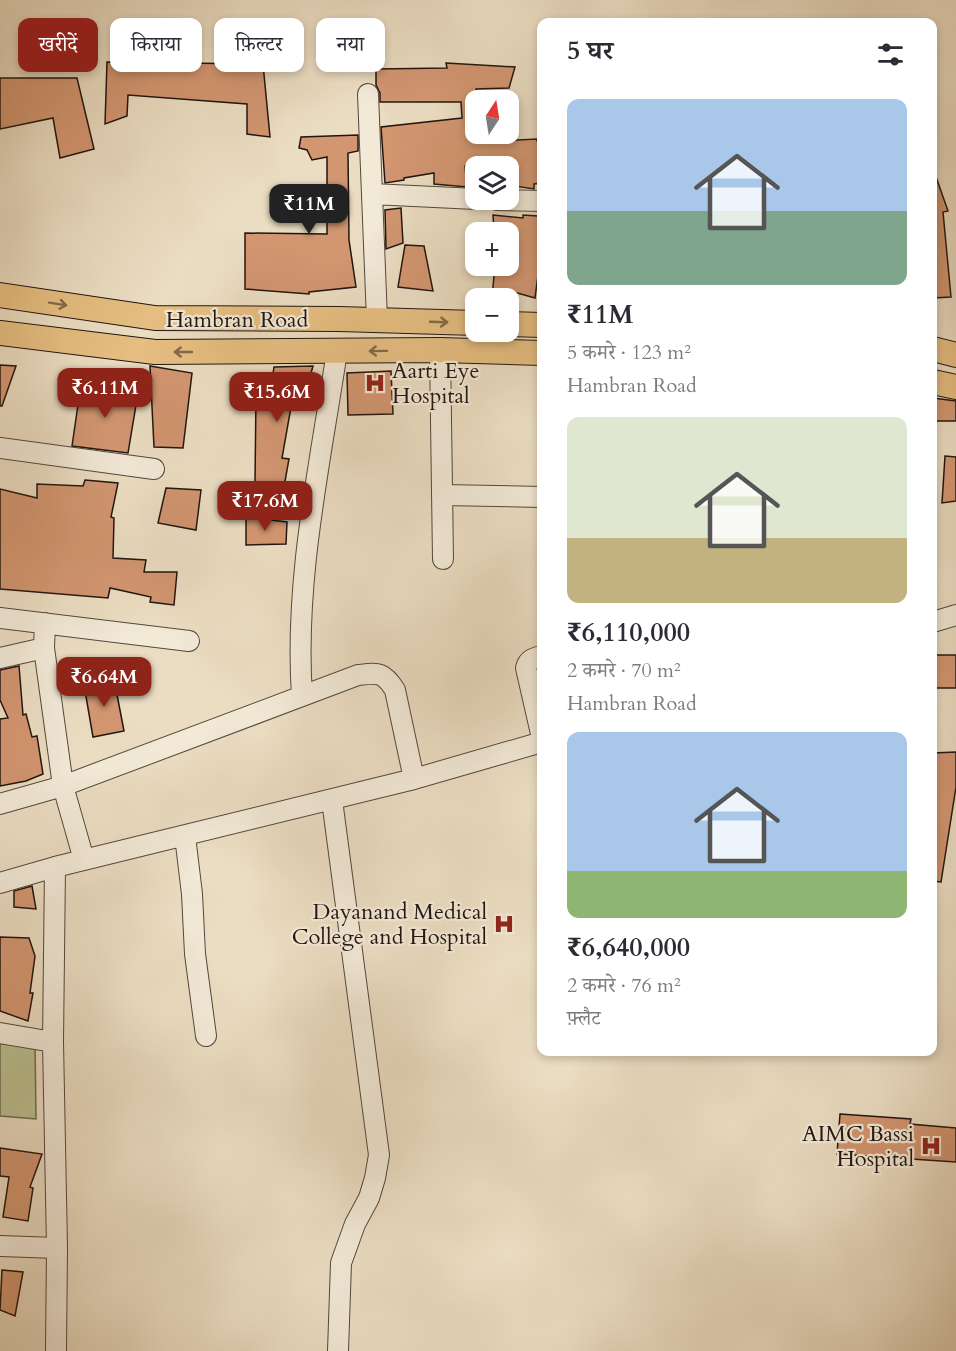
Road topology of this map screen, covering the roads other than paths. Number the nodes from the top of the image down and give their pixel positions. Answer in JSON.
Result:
{"nodes":[{"id":1,"x":368,"y":94,"type":"dead end"},
{"id":2,"x":372,"y":194,"type":"junction"},
{"id":3,"x":465,"y":198,"type":"edge"},
{"id":4,"x":519,"y":200,"type":"edge"},
{"id":5,"x":537,"y":201,"type":"edge"},
{"id":6,"x":0,"y":295,"type":"edge"},
{"id":7,"x":0,"y":305,"type":"edge"},
{"id":8,"x":0,"y":315,"type":"edge"},
{"id":9,"x":377,"y":320,"type":"junction"},
{"id":10,"x":465,"y":323,"type":"edge"},
{"id":11,"x":519,"y":324,"type":"edge"},
{"id":12,"x":537,"y":325,"type":"edge"},
{"id":13,"x":0,"y":333,"type":"edge"},
{"id":14,"x":440,"y":350,"type":"junction"},
{"id":15,"x":337,"y":351,"type":"junction"},
{"id":16,"x":937,"y":351,"type":"edge"},
{"id":17,"x":537,"y":353,"type":"edge"},
{"id":18,"x":956,"y":355,"type":"edge"},
{"id":19,"x":937,"y":383,"type":"edge"},
{"id":20,"x":956,"y":387,"type":"edge"},
{"id":21,"x":0,"y":448,"type":"edge"},
{"id":22,"x":154,"y":469,"type":"dead end"},
{"id":23,"x":442,"y":495,"type":"junction"},
{"id":24,"x":537,"y":497,"type":"edge"},
{"id":25,"x":442,"y":559,"type":"dead end"},
{"id":26,"x":956,"y":615,"type":"edge"},
{"id":27,"x":0,"y":618,"type":"edge"},
{"id":28,"x":937,"y":621,"type":"edge"},
{"id":29,"x":45,"y":623,"type":"junction"},
{"id":30,"x":189,"y":641,"type":"dead end"},
{"id":31,"x":44,"y":648,"type":"junction"},
{"id":32,"x":537,"y":657,"type":"edge"},
{"id":33,"x":0,"y":658,"type":"edge"},
{"id":34,"x":302,"y":696,"type":"junction"},
{"id":35,"x":537,"y":718,"type":"edge"},
{"id":36,"x":537,"y":742,"type":"edge"},
{"id":37,"x":414,"y":779,"type":"junction"},
{"id":38,"x":63,"y":786,"type":"junction"},
{"id":39,"x":332,"y":800,"type":"junction"},
{"id":40,"x":0,"y":804,"type":"edge"},
{"id":41,"x":185,"y":836,"type":"junction"},
{"id":42,"x":84,"y":860,"type":"junction"},
{"id":43,"x":55,"y":867,"type":"junction"},
{"id":44,"x":0,"y":883,"type":"edge"},
{"id":45,"x":0,"y":1033,"type":"edge"},
{"id":46,"x":206,"y":1036,"type":"dead end"},
{"id":47,"x":54,"y":1042,"type":"junction"},
{"id":48,"x":0,"y":1246,"type":"edge"},
{"id":49,"x":57,"y":1248,"type":"junction"},
{"id":50,"x":56,"y":1351,"type":"edge"},
{"id":51,"x":338,"y":1351,"type":"edge"}],
"edges":[{"from":1,"to":2,"type":"street"},
{"from":2,"to":3,"type":"street"},
{"from":2,"to":9,"type":"street"},
{"from":4,"to":5,"type":"street"},
{"from":6,"to":9,"type":"main road","name":"Hambran Road","one_way":true},
{"from":7,"to":8,"type":"main road"},
{"from":9,"to":10,"type":"main road","name":"Hambran Road","one_way":true},
{"from":11,"to":12,"type":"main road"},
{"from":15,"to":13,"type":"main road","name":"Hambran Road","one_way":true},
{"from":14,"to":15,"type":"main road","name":"Hambran Road","one_way":true},
{"from":14,"to":17,"type":"main road","name":"Hambran Road"},
{"from":14,"to":23,"type":"street"},
{"from":15,"to":34,"type":"street"},
{"from":16,"to":18,"type":"main road"},
{"from":19,"to":20,"type":"main road"},
{"from":21,"to":22,"type":"street"},
{"from":23,"to":24,"type":"street"},
{"from":23,"to":25,"type":"street"},
{"from":26,"to":28,"type":"street"},
{"from":27,"to":29,"type":"street"},
{"from":29,"to":30,"type":"street"},
{"from":29,"to":31,"type":"street"},
{"from":31,"to":33,"type":"street"},
{"from":31,"to":38,"type":"street"},
{"from":32,"to":35,"type":"street"},
{"from":34,"to":37,"type":"street"},
{"from":34,"to":38,"type":"street"},
{"from":36,"to":37,"type":"street"},
{"from":37,"to":39,"type":"street"},
{"from":38,"to":40,"type":"street"},
{"from":38,"to":42,"type":"street"},
{"from":39,"to":41,"type":"street"},
{"from":39,"to":51,"type":"street"},
{"from":41,"to":42,"type":"street"},
{"from":41,"to":46,"type":"street"},
{"from":42,"to":43,"type":"street"},
{"from":43,"to":44,"type":"street"},
{"from":43,"to":47,"type":"street"},
{"from":45,"to":47,"type":"street"},
{"from":47,"to":49,"type":"street"},
{"from":48,"to":49,"type":"street"},
{"from":49,"to":50,"type":"street"}]}
